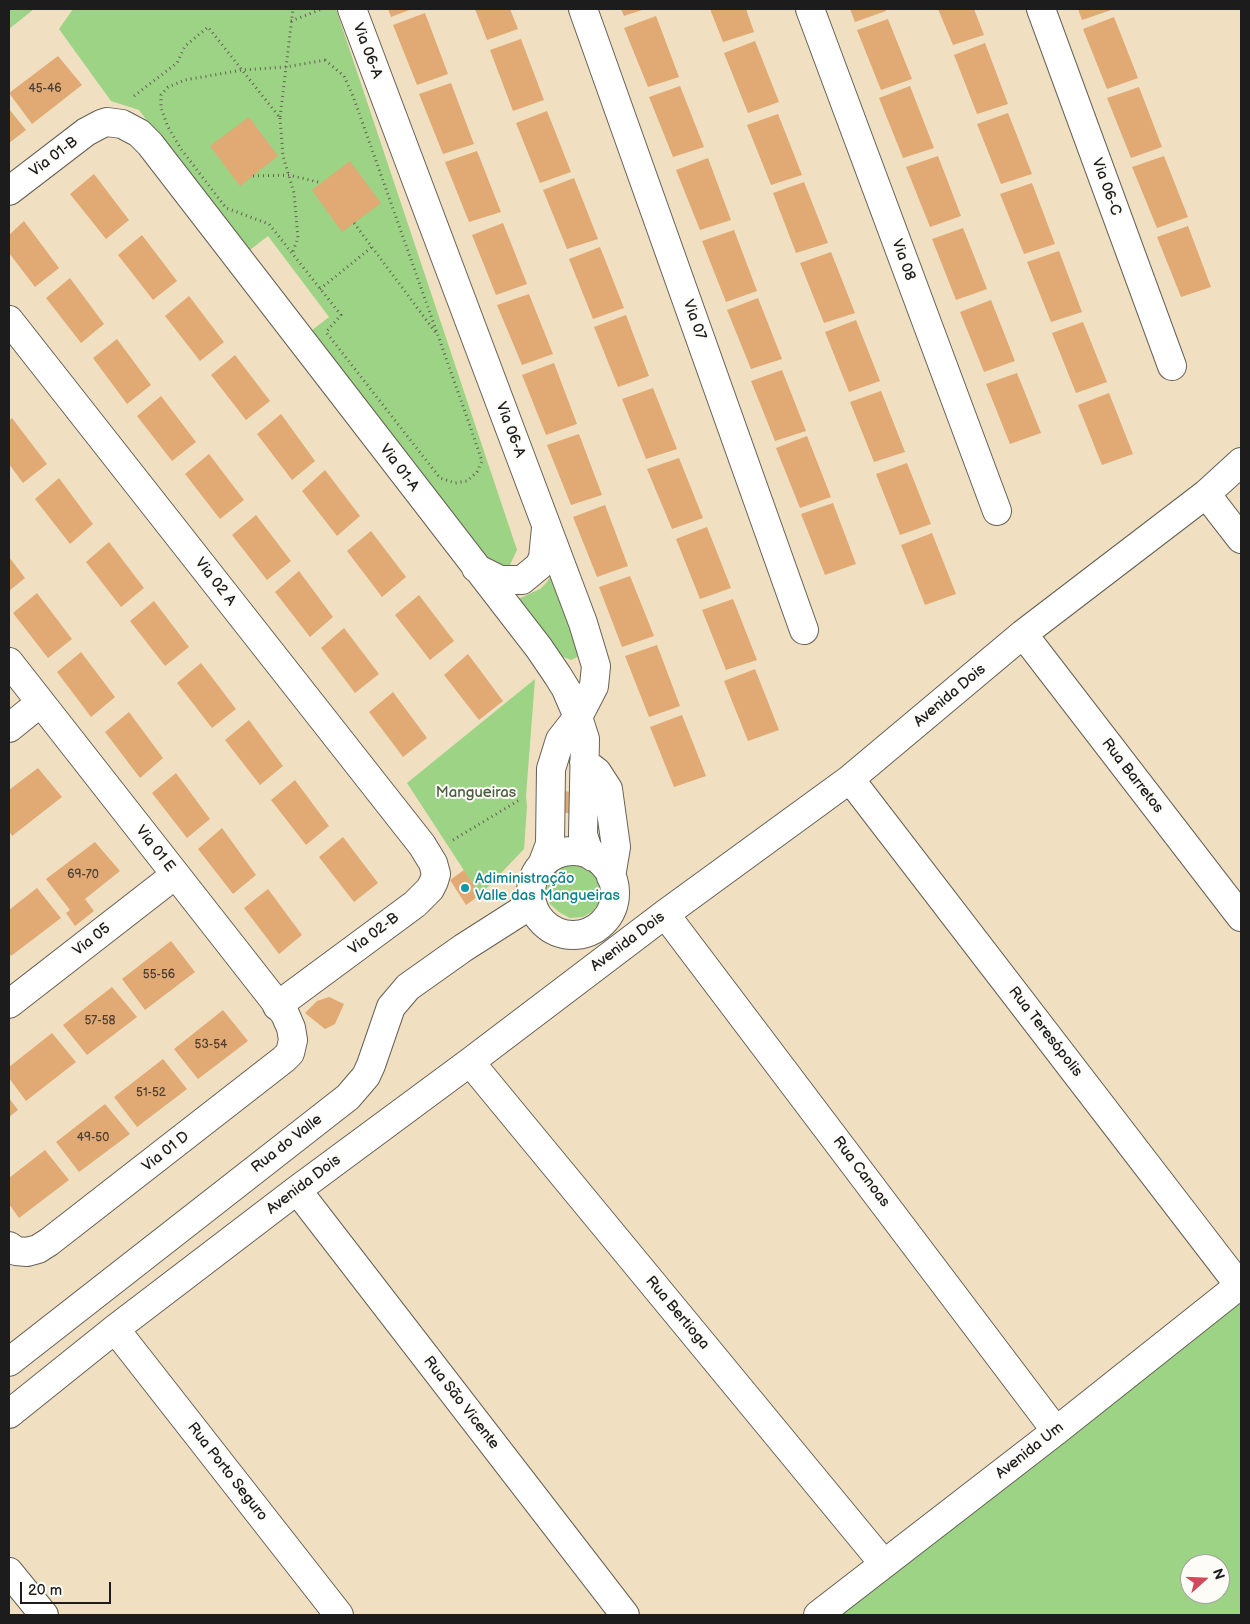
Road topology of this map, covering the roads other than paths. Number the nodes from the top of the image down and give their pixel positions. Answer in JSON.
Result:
{"nodes":[{"id":1,"x":352,"y":9,"type":"edge"},
{"id":2,"x":583,"y":9,"type":"edge"},
{"id":3,"x":810,"y":9,"type":"edge"},
{"id":4,"x":1041,"y":9,"type":"edge"},
{"id":5,"x":101,"y":124,"type":"joint"},
{"id":6,"x":9,"y":191,"type":"edge"},
{"id":7,"x":9,"y":320,"type":"edge"},
{"id":8,"x":1172,"y":366,"type":"dead end"},
{"id":9,"x":1241,"y":462,"type":"edge"},
{"id":10,"x":1206,"y":494,"type":"junction"},
{"id":11,"x":997,"y":511,"type":"dead end"},
{"id":12,"x":546,"y":527,"type":"junction"},
{"id":13,"x":1241,"y":539,"type":"edge"},
{"id":14,"x":475,"y":567,"type":"junction"},
{"id":15,"x":804,"y":630,"type":"dead end"},
{"id":16,"x":1023,"y":634,"type":"junction"},
{"id":17,"x":9,"y":662,"type":"edge"},
{"id":18,"x":40,"y":703,"type":"junction"},
{"id":19,"x":578,"y":717,"type":"junction"},
{"id":20,"x":9,"y":728,"type":"edge"},
{"id":21,"x":584,"y":762,"type":"junction"},
{"id":22,"x":850,"y":779,"type":"junction"},
{"id":23,"x":426,"y":850,"type":"joint"},
{"id":24,"x":593,"y":856,"type":"junction"},
{"id":25,"x":542,"y":865,"type":"junction"},
{"id":26,"x":175,"y":875,"type":"junction"},
{"id":27,"x":611,"y":877,"type":"junction"},
{"id":28,"x":532,"y":904,"type":"junction"},
{"id":29,"x":665,"y":914,"type":"junction"},
{"id":30,"x":1241,"y":917,"type":"edge"},
{"id":31,"x":9,"y":1004,"type":"edge"},
{"id":32,"x":277,"y":1006,"type":"junction"},
{"id":33,"x":293,"y":1040,"type":"joint"},
{"id":34,"x":470,"y":1062,"type":"junction"},
{"id":35,"x":297,"y":1190,"type":"junction"},
{"id":36,"x":18,"y":1249,"type":"edge"},
{"id":37,"x":1240,"y":1284,"type":"edge"},
{"id":38,"x":115,"y":1329,"type":"junction"},
{"id":39,"x":9,"y":1362,"type":"edge"},
{"id":40,"x":9,"y":1414,"type":"edge"},
{"id":41,"x":1056,"y":1431,"type":"junction"},
{"id":42,"x":884,"y":1564,"type":"junction"},
{"id":43,"x":9,"y":1572,"type":"edge"},
{"id":44,"x":44,"y":1615,"type":"edge"},
{"id":45,"x":339,"y":1615,"type":"edge"},
{"id":46,"x":625,"y":1615,"type":"edge"},
{"id":47,"x":818,"y":1615,"type":"edge"}],
"edges":[{"from":1,"to":12,"type":"street","name":"Via 06-A"},
{"from":2,"to":15,"type":"street","name":"Via 07"},
{"from":3,"to":11,"type":"street","name":"Via 08"},
{"from":4,"to":8,"type":"street","name":"Via 06-C"},
{"from":5,"to":6,"type":"street","name":"Via 01-B"},
{"from":5,"to":14,"type":"street","name":"Via 01-A"},
{"from":7,"to":23,"type":"street","name":"Via 02 A"},
{"from":9,"to":10,"type":"street","name":"Avenida Dois"},
{"from":10,"to":13,"type":"street"},
{"from":10,"to":16,"type":"street","name":"Avenida Dois"},
{"from":12,"to":14,"type":"street"},
{"from":12,"to":19,"type":"street","name":"Via 06-A"},
{"from":14,"to":19,"type":"street","name":"Via 01-A"},
{"from":16,"to":22,"type":"street","name":"Avenida Dois"},
{"from":16,"to":30,"type":"street","name":"Rua Barretos"},
{"from":17,"to":18,"type":"street","name":"Via 01 E"},
{"from":18,"to":20,"type":"street"},
{"from":18,"to":26,"type":"street","name":"Via 01 E"},
{"from":19,"to":21,"type":"street"},
{"from":19,"to":25,"type":"street"},
{"from":21,"to":24,"type":"street"},
{"from":21,"to":27,"type":"street"},
{"from":22,"to":29,"type":"street","name":"Avenida Dois"},
{"from":22,"to":37,"type":"street","name":"Rua Teresópolis"},
{"from":23,"to":32,"type":"street","name":"Via 02-B"},
{"from":24,"to":25,"type":"street"},
{"from":24,"to":27,"type":"street"},
{"from":25,"to":28,"type":"street"},
{"from":26,"to":31,"type":"street","name":"Via 05"},
{"from":26,"to":32,"type":"street","name":"Via 01 E"},
{"from":27,"to":28,"type":"street"},
{"from":28,"to":39,"type":"street","name":"Rua do Valle"},
{"from":29,"to":34,"type":"street","name":"Avenida Dois"},
{"from":29,"to":41,"type":"street","name":"Rua Canoas"},
{"from":32,"to":33,"type":"street","name":"Via 01 E"},
{"from":33,"to":36,"type":"street","name":"Via 01 D"},
{"from":34,"to":35,"type":"street","name":"Avenida Dois"},
{"from":34,"to":42,"type":"street","name":"Rua Bertioga"},
{"from":35,"to":38,"type":"street","name":"Avenida Dois"},
{"from":35,"to":46,"type":"street","name":"Rua São Vicente"},
{"from":37,"to":41,"type":"street","name":"Avenida Um"},
{"from":38,"to":40,"type":"street","name":"Avenida Dois"},
{"from":38,"to":45,"type":"street","name":"Rua Porto Seguro"},
{"from":41,"to":42,"type":"street","name":"Avenida Um"},
{"from":42,"to":47,"type":"street","name":"Avenida Um"},
{"from":43,"to":44,"type":"street"}]}
